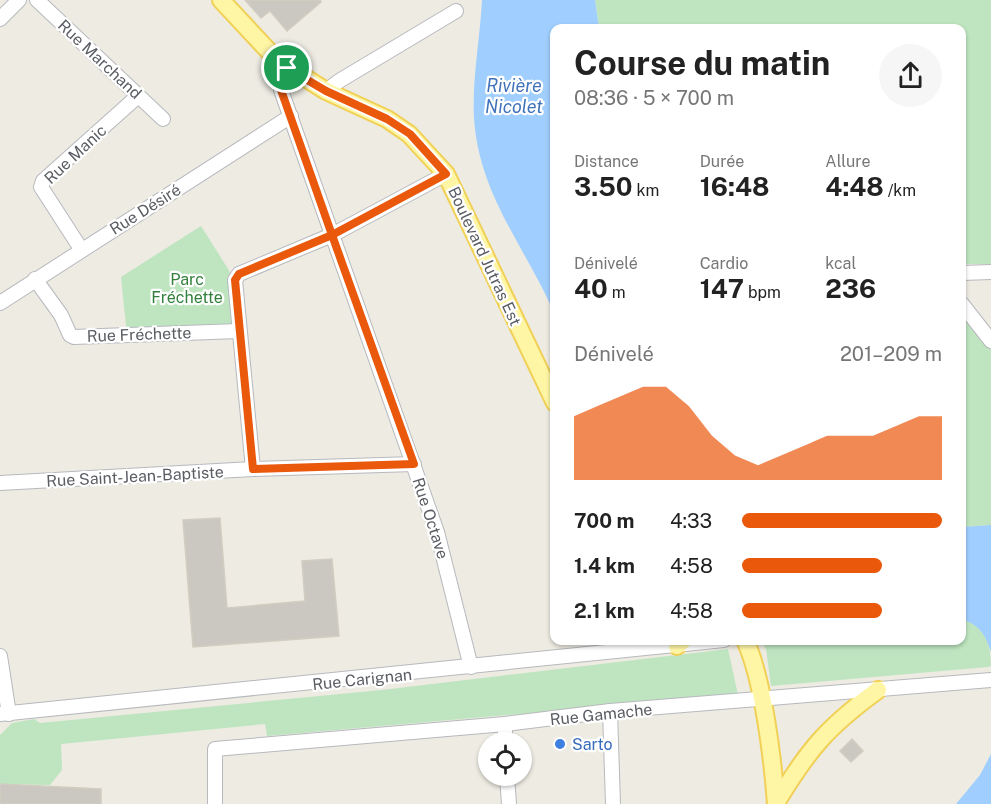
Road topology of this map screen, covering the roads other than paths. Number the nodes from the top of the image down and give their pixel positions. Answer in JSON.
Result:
{"nodes":[{"id":1,"x":19,"y":0,"type":"edge"},
{"id":2,"x":37,"y":0,"type":"edge"},
{"id":3,"x":221,"y":0,"type":"edge"},
{"id":4,"x":456,"y":11,"type":"dead end"},
{"id":5,"x":0,"y":20,"type":"edge"},
{"id":6,"x":287,"y":68,"type":"junction"},
{"id":7,"x":326,"y":91,"type":"junction"},
{"id":8,"x":138,"y":96,"type":"junction"},
{"id":9,"x":291,"y":116,"type":"junction"},
{"id":10,"x":163,"y":119,"type":"dead end"},
{"id":11,"x":446,"y":174,"type":"junction"},
{"id":12,"x":332,"y":235,"type":"junction"},
{"id":13,"x":81,"y":249,"type":"junction"},
{"id":14,"x":991,"y":272,"type":"edge"},
{"id":15,"x":966,"y":273,"type":"edge"},
{"id":16,"x":35,"y":279,"type":"junction"},
{"id":17,"x":0,"y":303,"type":"edge"},
{"id":18,"x":966,"y":309,"type":"edge"},
{"id":19,"x":239,"y":331,"type":"junction"},
{"id":20,"x":991,"y":341,"type":"edge"},
{"id":21,"x":550,"y":392,"type":"edge"},
{"id":22,"x":414,"y":464,"type":"junction"},
{"id":23,"x":253,"y":469,"type":"junction"},
{"id":24,"x":0,"y":483,"type":"edge"},
{"id":25,"x":664,"y":645,"type":"edge"},
{"id":26,"x":747,"y":645,"type":"edge"},
{"id":27,"x":0,"y":656,"type":"edge"},
{"id":28,"x":471,"y":667,"type":"junction"},
{"id":29,"x":989,"y":681,"type":"edge"},
{"id":30,"x":878,"y":690,"type":"junction"},
{"id":31,"x":762,"y":699,"type":"junction"},
{"id":32,"x":610,"y":711,"type":"junction"},
{"id":33,"x":4,"y":714,"type":"edge"},
{"id":34,"x":505,"y":724,"type":"junction"},
{"id":35,"x":0,"y":727,"type":"edge"},
{"id":36,"x":505,"y":732,"type":"edge"},
{"id":37,"x":507,"y":786,"type":"edge"},
{"id":38,"x":215,"y":804,"type":"edge"},
{"id":39,"x":508,"y":804,"type":"edge"},
{"id":40,"x":613,"y":804,"type":"edge"},
{"id":41,"x":776,"y":804,"type":"edge"}],
"edges":[{"from":1,"to":5,"type":"street"},
{"from":2,"to":8,"type":"street","name":"Rue Marchand"},
{"from":3,"to":6,"type":"main road","name":"Boulevard Jutras Est"},
{"from":4,"to":7,"type":"street"},
{"from":6,"to":7,"type":"main road","name":"Boulevard Jutras Est"},
{"from":6,"to":9,"type":"street","name":"Rue Octave"},
{"from":7,"to":11,"type":"main road","name":"Boulevard Jutras Est"},
{"from":8,"to":10,"type":"street","name":"Rue Marchand"},
{"from":8,"to":13,"type":"street","name":"Rue Manic"},
{"from":9,"to":12,"type":"street","name":"Rue Octave"},
{"from":9,"to":13,"type":"street","name":"Rue Désiré"},
{"from":11,"to":12,"type":"street"},
{"from":11,"to":21,"type":"main road","name":"Boulevard Jutras Est"},
{"from":12,"to":19,"type":"street"},
{"from":12,"to":22,"type":"street","name":"Rue Octave"},
{"from":13,"to":16,"type":"street","name":"Rue Désiré"},
{"from":14,"to":15,"type":"street"},
{"from":16,"to":17,"type":"street","name":"Rue Désiré"},
{"from":16,"to":19,"type":"street","name":"Rue Fréchette"},
{"from":18,"to":20,"type":"street"},
{"from":19,"to":23,"type":"street"},
{"from":22,"to":23,"type":"street","name":"Rue Saint-Jean-Baptiste"},
{"from":22,"to":28,"type":"street","name":"Rue Octave"},
{"from":23,"to":24,"type":"street","name":"Rue Saint-Jean-Baptiste"},
{"from":25,"to":28,"type":"street","name":"Rue Carignan"},
{"from":26,"to":31,"type":"main road"},
{"from":27,"to":33,"type":"street"},
{"from":28,"to":33,"type":"street","name":"Rue Carignan"},
{"from":29,"to":30,"type":"street","name":"Rue Gamache"},
{"from":30,"to":31,"type":"street","name":"Rue Gamache"},
{"from":30,"to":41,"type":"main road"},
{"from":31,"to":32,"type":"street","name":"Rue Gamache"},
{"from":31,"to":41,"type":"main road"},
{"from":32,"to":34,"type":"street","name":"Rue Gamache"},
{"from":32,"to":40,"type":"street"},
{"from":33,"to":35,"type":"street"},
{"from":34,"to":36,"type":"street"},
{"from":34,"to":38,"type":"street","name":"Rue Gamache"},
{"from":37,"to":39,"type":"street"}]}
